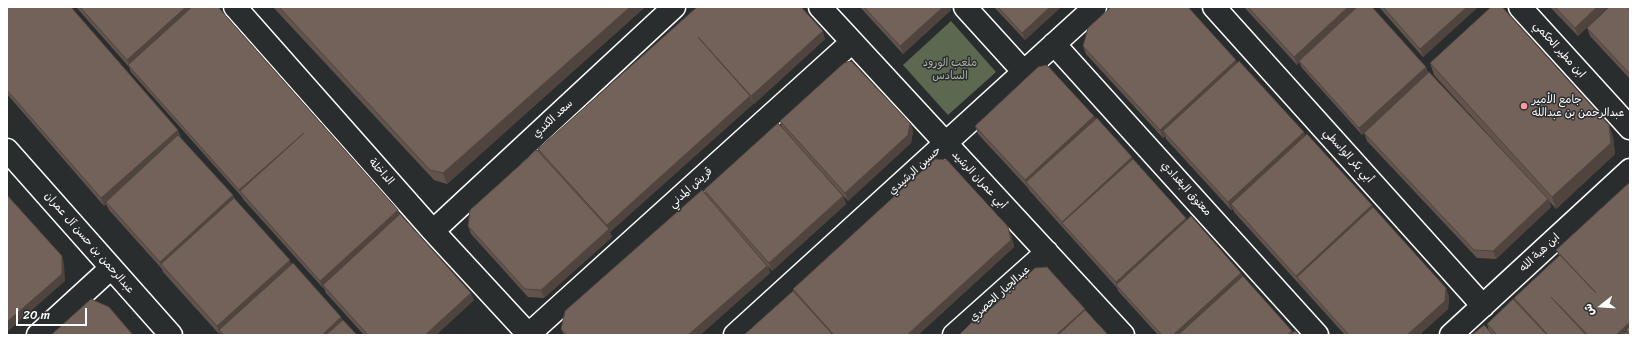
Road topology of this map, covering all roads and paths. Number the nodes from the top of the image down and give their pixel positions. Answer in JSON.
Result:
{"nodes":[{"id":1,"x":235,"y":7,"type":"edge"},
{"id":2,"x":674,"y":7,"type":"edge"},
{"id":3,"x":820,"y":7,"type":"edge"},
{"id":4,"x":965,"y":7,"type":"edge"},
{"id":5,"x":1095,"y":7,"type":"edge"},
{"id":6,"x":1214,"y":7,"type":"edge"},
{"id":7,"x":1520,"y":7,"type":"edge"},
{"id":8,"x":852,"y":42,"type":"junction"},
{"id":9,"x":1054,"y":44,"type":"junction"},
{"id":10,"x":1024,"y":72,"type":"junction"},
{"id":11,"x":1630,"y":128,"type":"edge"},
{"id":12,"x":946,"y":144,"type":"junction"},
{"id":13,"x":7,"y":150,"type":"edge"},
{"id":14,"x":1630,"y":170,"type":"edge"},
{"id":15,"x":433,"y":231,"type":"junction"},
{"id":16,"x":1046,"y":252,"type":"junction"},
{"id":17,"x":111,"y":268,"type":"junction"},
{"id":18,"x":1483,"y":306,"type":"junction"},
{"id":19,"x":38,"y":335,"type":"edge"},
{"id":20,"x":171,"y":335,"type":"edge"},
{"id":21,"x":529,"y":335,"type":"edge"},
{"id":22,"x":735,"y":335,"type":"edge"},
{"id":23,"x":954,"y":335,"type":"edge"},
{"id":24,"x":1123,"y":335,"type":"edge"},
{"id":25,"x":1318,"y":335,"type":"edge"},
{"id":26,"x":1451,"y":335,"type":"edge"}],
"edges":[{"from":1,"to":15,"type":"street","name":"الداخلة"},
{"from":2,"to":15,"type":"street","name":"سعد الكندي"},
{"from":3,"to":8,"type":"street","name":"أبي عمران الرشيد"},
{"from":4,"to":10,"type":"street"},
{"from":5,"to":9,"type":"street","name":"حسين الرشيدي"},
{"from":6,"to":18,"type":"street","name":"أبي بكر الواسطي"},
{"from":7,"to":11,"type":"street","name":"ابن مطير الحكمي"},
{"from":8,"to":12,"type":"street","name":"أبي عمران الرشيد"},
{"from":8,"to":21,"type":"street","name":"قريش المدني"},
{"from":9,"to":10,"type":"street","name":"حسين الرشيدي"},
{"from":9,"to":25,"type":"street","name":"معتوق البغدادي"},
{"from":10,"to":12,"type":"street","name":"حسين الرشيدي"},
{"from":12,"to":16,"type":"street","name":"أبي عمران الرشيد"},
{"from":12,"to":22,"type":"street","name":"حسين الرشيدي"},
{"from":13,"to":17,"type":"street","name":"عبدالرحمن بن حسن آل عمران"},
{"from":14,"to":18,"type":"street","name":"ابن هبة الله"},
{"from":15,"to":21,"type":"street","name":"الداخلة"},
{"from":16,"to":23,"type":"street","name":"عبدالجبار الحصري"},
{"from":16,"to":24,"type":"street","name":"أبي عمران الرشيد"},
{"from":17,"to":19,"type":"street"},
{"from":17,"to":20,"type":"street","name":"عبدالرحمن بن حسن آل عمران"},
{"from":18,"to":26,"type":"street","name":"ابن هبة الله"}]}
